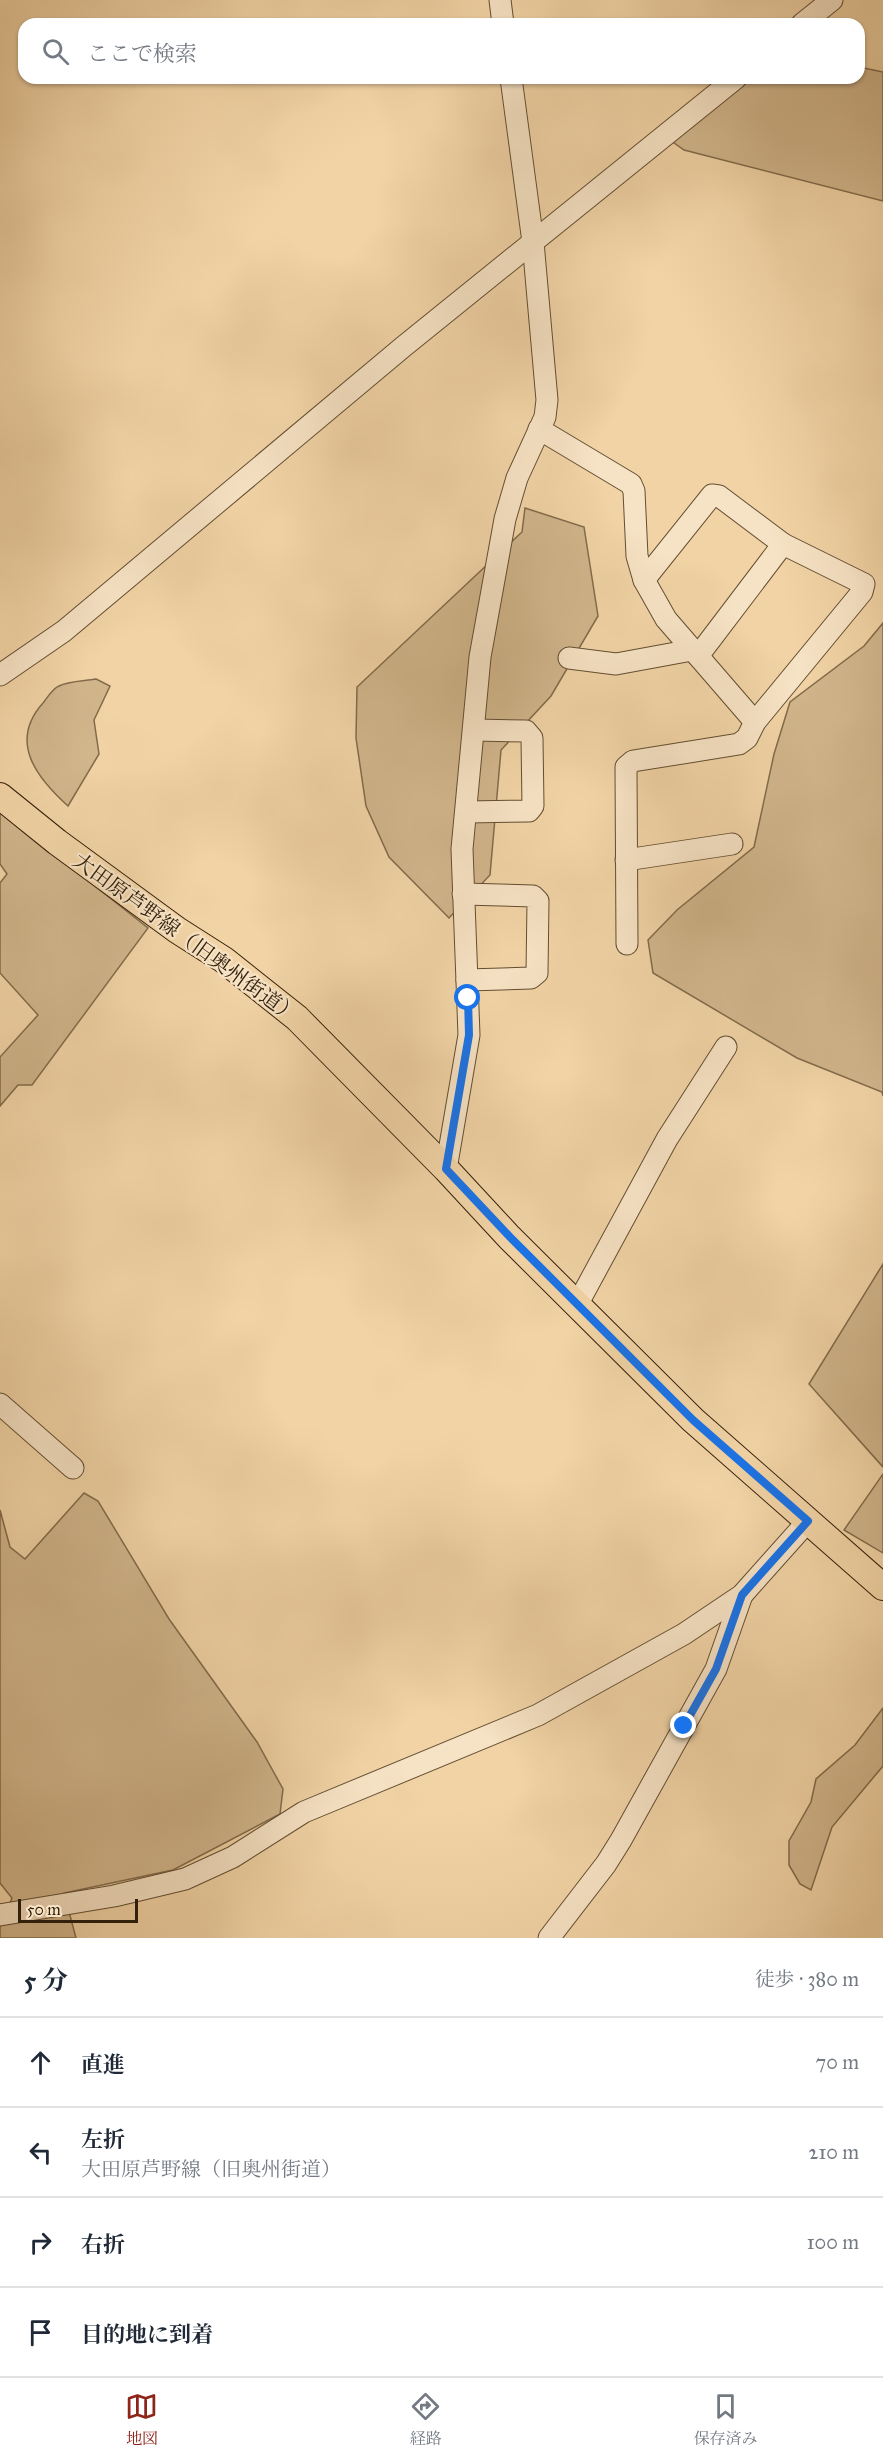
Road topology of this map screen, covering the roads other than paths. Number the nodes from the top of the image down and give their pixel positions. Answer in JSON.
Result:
{"nodes":[{"id":1,"x":500,"y":0,"type":"edge"},
{"id":2,"x":832,"y":0,"type":"edge"},
{"id":3,"x":502,"y":18,"type":"edge"},
{"id":4,"x":810,"y":18,"type":"edge"},
{"id":5,"x":512,"y":84,"type":"edge"},
{"id":6,"x":729,"y":84,"type":"edge"},
{"id":7,"x":533,"y":242,"type":"junction"},
{"id":8,"x":539,"y":429,"type":"junction"},
{"id":9,"x":783,"y":544,"type":"junction"},
{"id":10,"x":644,"y":580,"type":"junction"},
{"id":11,"x":695,"y":653,"type":"junction"},
{"id":12,"x":569,"y":658,"type":"dead end"},
{"id":13,"x":0,"y":675,"type":"edge"},
{"id":14,"x":755,"y":722,"type":"junction"},
{"id":15,"x":474,"y":730,"type":"junction"},
{"id":16,"x":0,"y":796,"type":"edge"},
{"id":17,"x":466,"y":812,"type":"junction"},
{"id":18,"x":732,"y":844,"type":"dead end"},
{"id":19,"x":626,"y":860,"type":"junction"},
{"id":20,"x":463,"y":894,"type":"junction"},
{"id":21,"x":627,"y":944,"type":"dead end"},
{"id":22,"x":467,"y":980,"type":"junction"},
{"id":23,"x":726,"y":1047,"type":"dead end"},
{"id":24,"x":446,"y":1169,"type":"junction"},
{"id":25,"x":577,"y":1305,"type":"junction"},
{"id":26,"x":0,"y":1404,"type":"edge"},
{"id":27,"x":73,"y":1468,"type":"dead end"},
{"id":28,"x":808,"y":1521,"type":"junction"},
{"id":29,"x":883,"y":1587,"type":"edge"},
{"id":30,"x":742,"y":1595,"type":"junction"},
{"id":31,"x":0,"y":1914,"type":"edge"},
{"id":32,"x":549,"y":1938,"type":"edge"}],
"edges":[{"from":1,"to":3,"type":"street"},
{"from":2,"to":4,"type":"street"},
{"from":5,"to":7,"type":"street"},
{"from":6,"to":7,"type":"street"},
{"from":7,"to":8,"type":"street"},
{"from":7,"to":13,"type":"street"},
{"from":8,"to":10,"type":"street"},
{"from":8,"to":15,"type":"street"},
{"from":9,"to":10,"type":"street"},
{"from":9,"to":11,"type":"street"},
{"from":9,"to":14,"type":"street"},
{"from":10,"to":11,"type":"street"},
{"from":11,"to":12,"type":"street"},
{"from":11,"to":14,"type":"street"},
{"from":14,"to":19,"type":"street"},
{"from":15,"to":17,"type":"street"},
{"from":15,"to":17,"type":"street"},
{"from":16,"to":24,"type":"main road","name":"大田原芦野線（旧奥州街道）"},
{"from":17,"to":20,"type":"street"},
{"from":18,"to":19,"type":"street"},
{"from":19,"to":21,"type":"street"},
{"from":20,"to":22,"type":"street"},
{"from":20,"to":22,"type":"street"},
{"from":22,"to":24,"type":"street"},
{"from":23,"to":25,"type":"street"},
{"from":24,"to":25,"type":"main road","name":"大田原芦野線（旧奥州街道）"},
{"from":25,"to":28,"type":"main road","name":"大田原芦野線（旧奥州街道）"},
{"from":26,"to":27,"type":"street"},
{"from":28,"to":29,"type":"main road","name":"大田原芦野線（旧奥州街道）"},
{"from":28,"to":30,"type":"street"},
{"from":30,"to":31,"type":"street"},
{"from":30,"to":32,"type":"street"}]}
